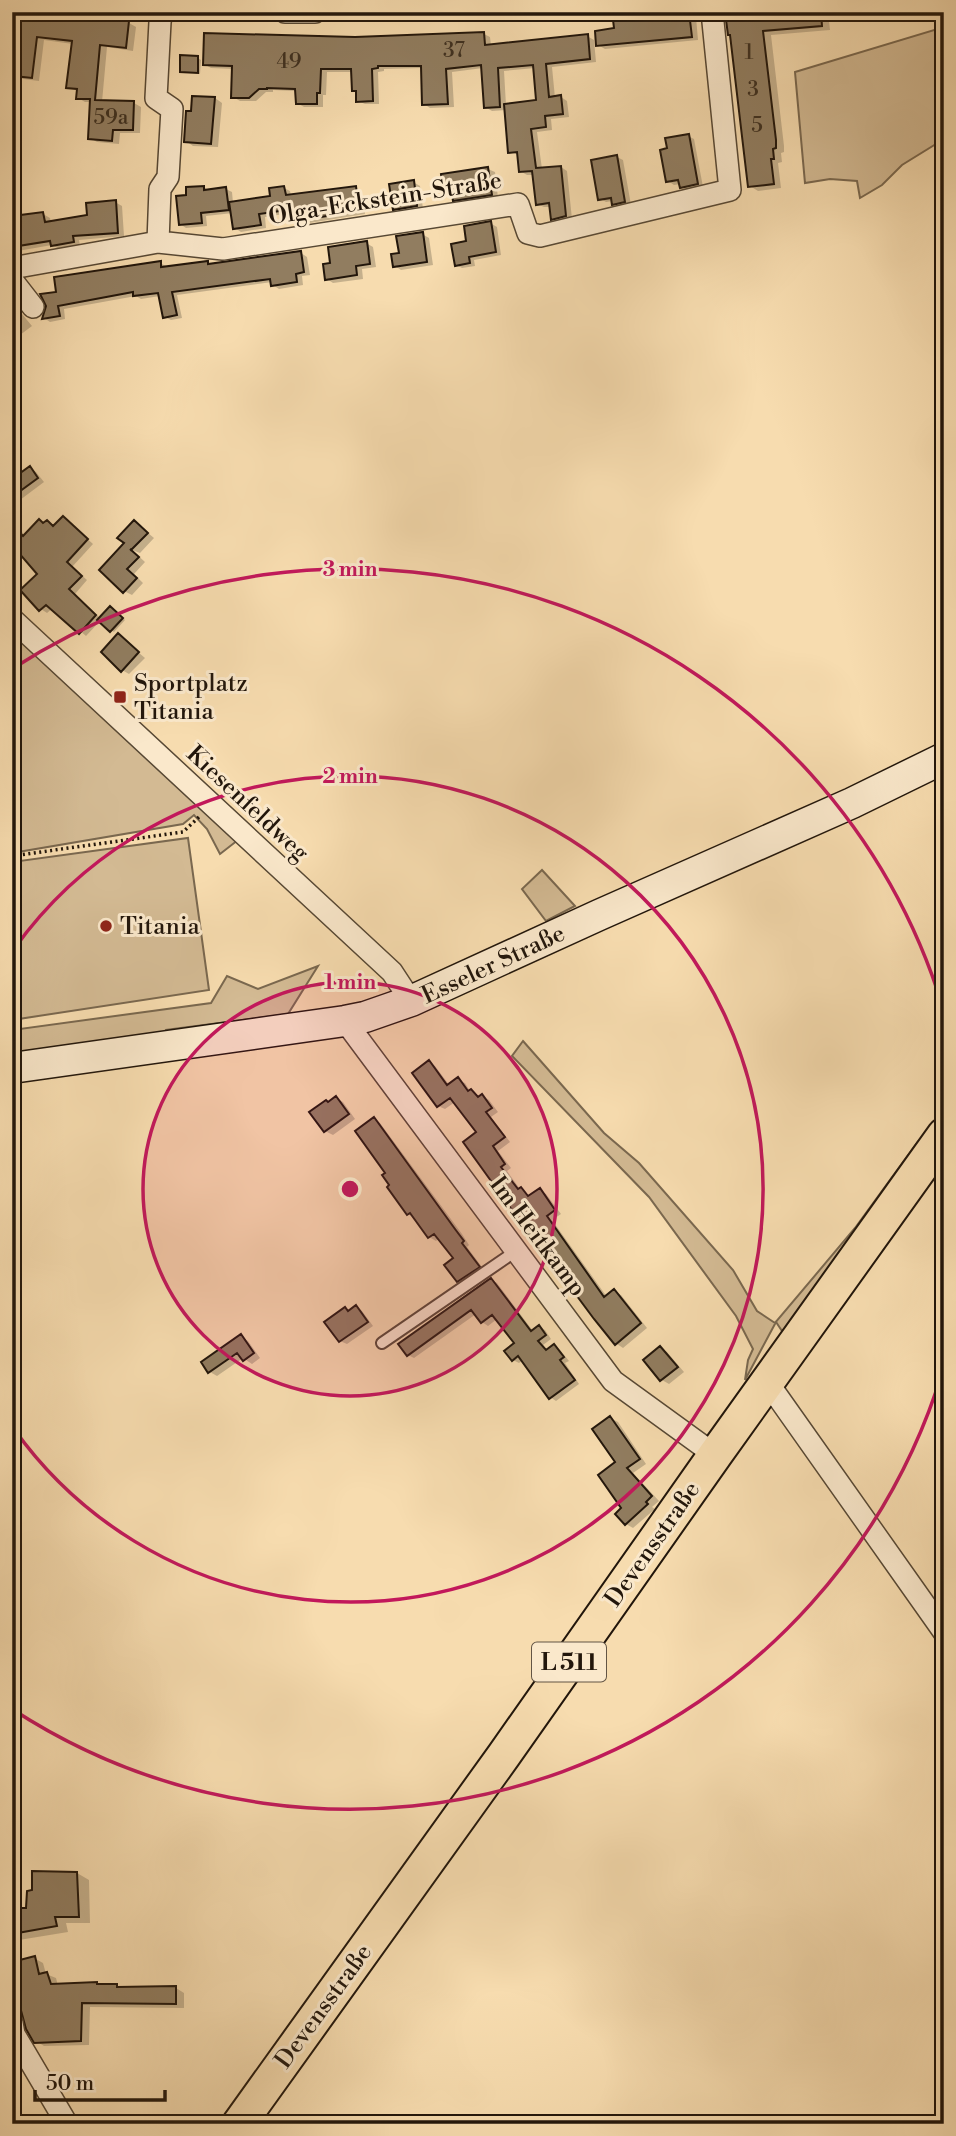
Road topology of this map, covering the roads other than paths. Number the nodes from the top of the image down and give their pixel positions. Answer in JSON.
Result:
{"nodes":[{"id":1,"x":162,"y":12,"type":"edge"},
{"id":2,"x":285,"y":12,"type":"edge"},
{"id":3,"x":315,"y":12,"type":"edge"},
{"id":4,"x":712,"y":12,"type":"edge"},
{"id":5,"x":158,"y":242,"type":"junction"},
{"id":6,"x":12,"y":268,"type":"edge"},
{"id":7,"x":12,"y":280,"type":"edge"},
{"id":8,"x":33,"y":307,"type":"dead end"},
{"id":9,"x":12,"y":619,"type":"edge"},
{"id":10,"x":944,"y":758,"type":"edge"},
{"id":11,"x":411,"y":1002,"type":"junction"},
{"id":12,"x":345,"y":1021,"type":"junction"},
{"id":13,"x":12,"y":1068,"type":"edge"},
{"id":14,"x":944,"y":1135,"type":"edge"},
{"id":15,"x":516,"y":1251,"type":"junction"},
{"id":16,"x":382,"y":1343,"type":"dead end"},
{"id":17,"x":768,"y":1383,"type":"junction"},
{"id":18,"x":715,"y":1455,"type":"junction"},
{"id":19,"x":944,"y":1632,"type":"edge"},
{"id":20,"x":12,"y":2023,"type":"edge"},
{"id":21,"x":67,"y":2124,"type":"edge"},
{"id":22,"x":239,"y":2124,"type":"edge"}],
"edges":[{"from":1,"to":5,"type":"street"},
{"from":2,"to":3,"type":"street"},
{"from":4,"to":5,"type":"street","name":"Olga-Eckstein-Straße"},
{"from":5,"to":6,"type":"street","name":"Olga-Eckstein-Straße"},
{"from":7,"to":8,"type":"street"},
{"from":9,"to":11,"type":"street","name":"Kiesenfeldweg"},
{"from":10,"to":11,"type":"main road","name":"Esseler Straße"},
{"from":11,"to":12,"type":"main road","name":"Esseler Straße"},
{"from":12,"to":13,"type":"main road","name":"Esseler Straße"},
{"from":12,"to":15,"type":"street","name":"Im Heitkamp"},
{"from":14,"to":17,"type":"main road","name":"Devensstraße","number":"L 511"},
{"from":15,"to":16,"type":"lane"},
{"from":15,"to":18,"type":"street","name":"Im Heitkamp"},
{"from":17,"to":18,"type":"main road","name":"Devensstraße","number":"L 511"},
{"from":17,"to":19,"type":"street"},
{"from":18,"to":22,"type":"main road","name":"Devensstraße","number":"L 511"},
{"from":20,"to":21,"type":"street"}]}
